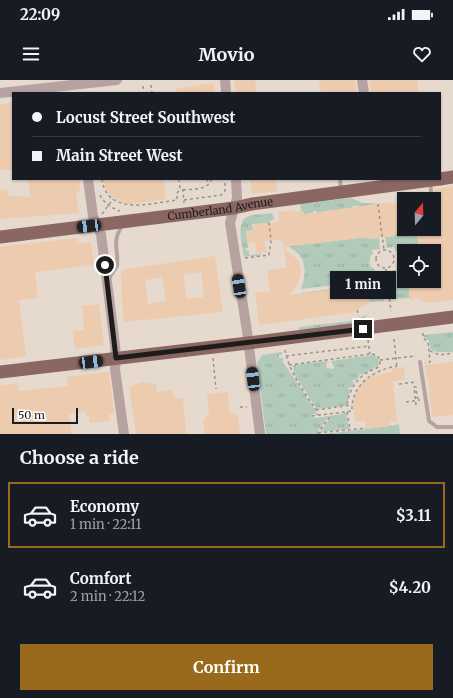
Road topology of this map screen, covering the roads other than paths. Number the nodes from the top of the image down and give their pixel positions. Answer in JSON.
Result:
{"nodes":[{"id":1,"x":118,"y":80,"type":"edge"},
{"id":2,"x":225,"y":80,"type":"edge"},
{"id":3,"x":362,"y":80,"type":"edge"},
{"id":4,"x":77,"y":86,"type":"edge"},
{"id":5,"x":226,"y":92,"type":"edge"},
{"id":6,"x":364,"y":92,"type":"edge"},
{"id":7,"x":0,"y":93,"type":"edge"},
{"id":8,"x":453,"y":177,"type":"edge"},
{"id":9,"x":441,"y":178,"type":"edge"},
{"id":10,"x":88,"y":180,"type":"edge"},
{"id":11,"x":236,"y":180,"type":"edge"},
{"id":12,"x":421,"y":180,"type":"edge"},
{"id":13,"x":436,"y":180,"type":"edge"},
{"id":14,"x":375,"y":183,"type":"edge"},
{"id":15,"x":340,"y":186,"type":"edge"},
{"id":16,"x":433,"y":192,"type":"edge"},
{"id":17,"x":234,"y":208,"type":"junction"},
{"id":18,"x":122,"y":216,"type":"junction"},
{"id":19,"x":100,"y":220,"type":"junction"},
{"id":20,"x":0,"y":237,"type":"edge"},
{"id":21,"x":107,"y":280,"type":"junction"},
{"id":22,"x":453,"y":317,"type":"edge"},
{"id":23,"x":248,"y":343,"type":"junction"},
{"id":24,"x":116,"y":358,"type":"junction"},
{"id":25,"x":420,"y":362,"type":"road end"},
{"id":26,"x":0,"y":372,"type":"edge"},
{"id":27,"x":453,"y":427,"type":"edge"},
{"id":28,"x":123,"y":434,"type":"edge"},
{"id":29,"x":260,"y":434,"type":"edge"}],
"edges":[{"from":1,"to":4,"type":"street"},
{"from":2,"to":5,"type":"street"},
{"from":3,"to":6,"type":"street"},
{"from":4,"to":7,"type":"street"},
{"from":8,"to":9,"type":"main road","name":"Cumberland Avenue"},
{"from":10,"to":19,"type":"street"},
{"from":11,"to":17,"type":"street"},
{"from":12,"to":14,"type":"main road","name":"Cumberland Avenue"},
{"from":13,"to":16,"type":"lane"},
{"from":14,"to":15,"type":"main road","name":"Cumberland Avenue"},
{"from":15,"to":17,"type":"main road","name":"Cumberland Avenue"},
{"from":17,"to":18,"type":"main road","name":"Cumberland Avenue"},
{"from":17,"to":23,"type":"street"},
{"from":18,"to":19,"type":"main road","name":"Cumberland Avenue"},
{"from":18,"to":21,"type":"lane"},
{"from":19,"to":20,"type":"main road","name":"Cumberland Avenue"},
{"from":19,"to":21,"type":"street"},
{"from":21,"to":24,"type":"street"},
{"from":22,"to":23,"type":"main road"},
{"from":23,"to":24,"type":"main road"},
{"from":23,"to":29,"type":"street"},
{"from":24,"to":26,"type":"main road"},
{"from":24,"to":28,"type":"street"},
{"from":25,"to":27,"type":"lane"}]}
